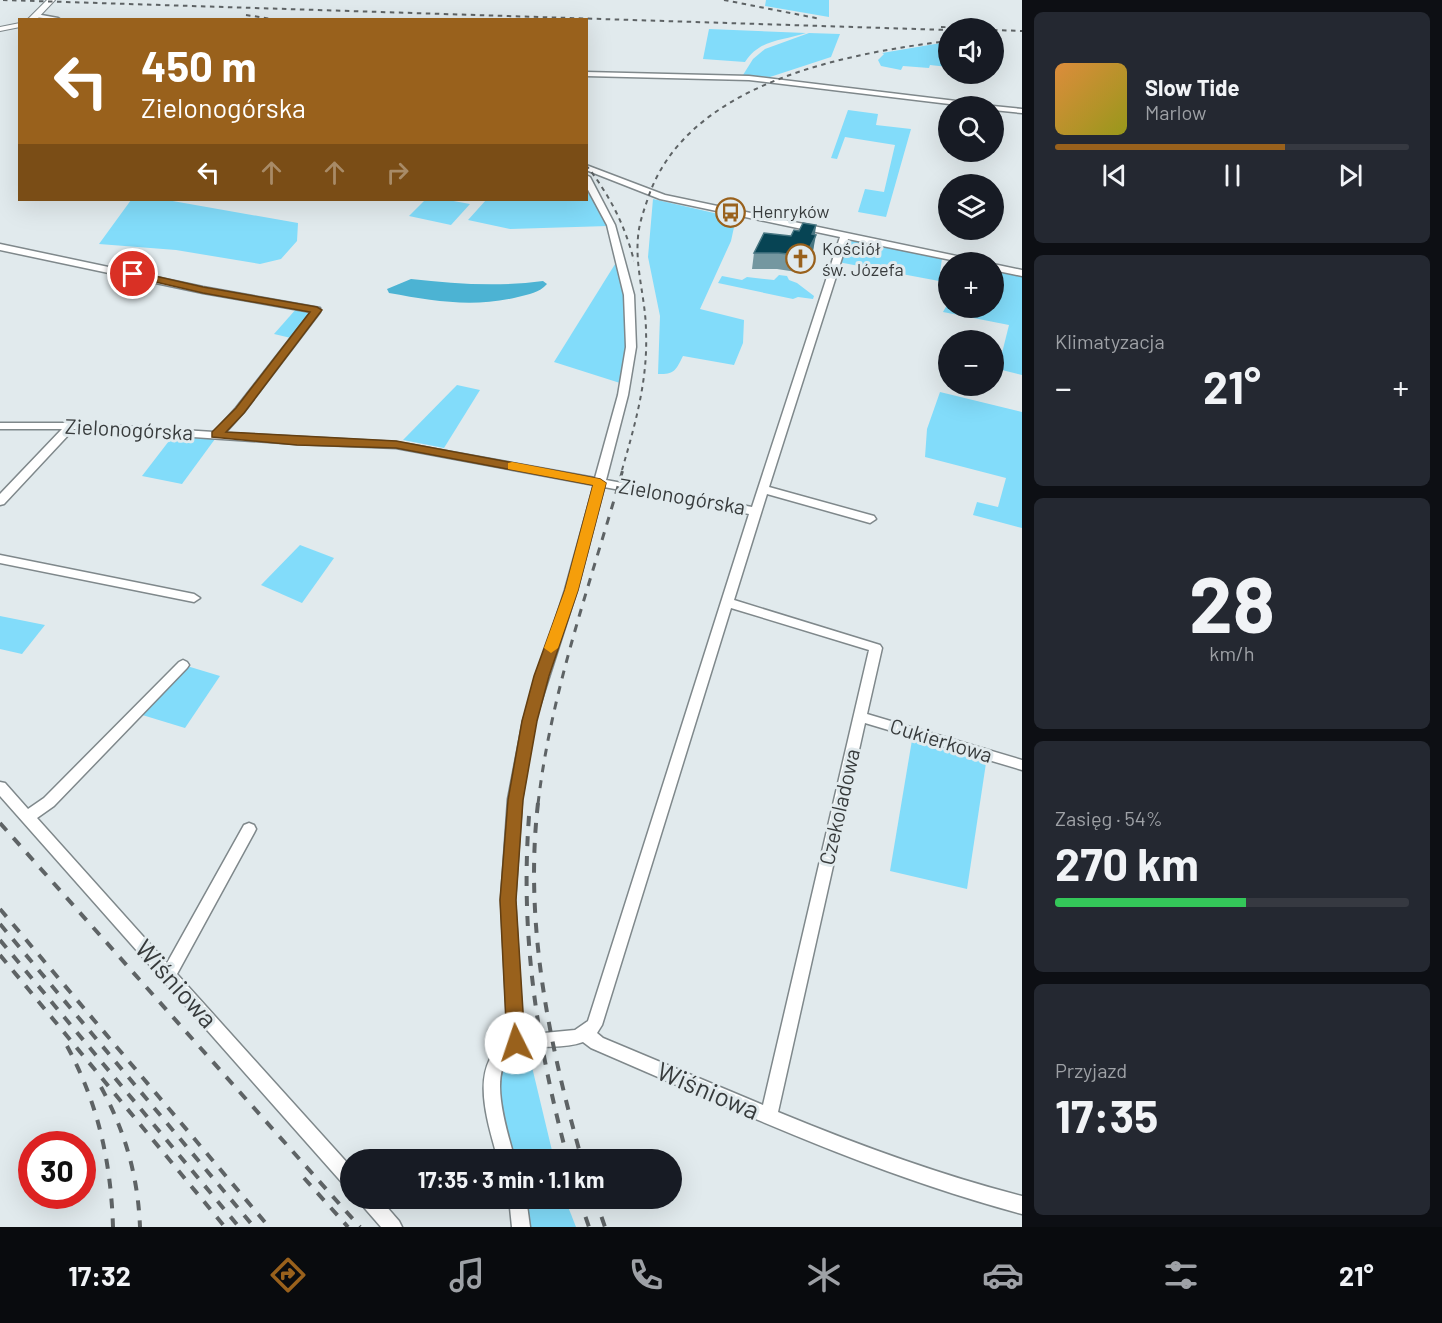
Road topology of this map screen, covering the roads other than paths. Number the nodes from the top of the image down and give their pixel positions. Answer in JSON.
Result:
{"nodes":[{"id":1,"x":51,"y":0,"type":"edge"},
{"id":2,"x":34,"y":18,"type":"edge"},
{"id":3,"x":18,"y":25,"type":"edge"},
{"id":4,"x":0,"y":29,"type":"edge"},
{"id":5,"x":588,"y":74,"type":"edge"},
{"id":6,"x":938,"y":101,"type":"edge"},
{"id":7,"x":1004,"y":109,"type":"edge"},
{"id":8,"x":1022,"y":111,"type":"edge"},
{"id":9,"x":588,"y":168,"type":"edge"},
{"id":10,"x":588,"y":181,"type":"edge"},
{"id":11,"x":845,"y":236,"type":"junction"},
{"id":12,"x":0,"y":247,"type":"edge"},
{"id":13,"x":938,"y":255,"type":"edge"},
{"id":14,"x":1004,"y":269,"type":"edge"},
{"id":15,"x":1022,"y":273,"type":"edge"},
{"id":16,"x":0,"y":426,"type":"edge"},
{"id":17,"x":71,"y":426,"type":"junction"},
{"id":18,"x":216,"y":435,"type":"junction"},
{"id":19,"x":600,"y":483,"type":"junction"},
{"id":20,"x":762,"y":489,"type":"junction"},
{"id":21,"x":0,"y":501,"type":"edge"},
{"id":22,"x":755,"y":511,"type":"junction"},
{"id":23,"x":870,"y":519,"type":"dead end"},
{"id":24,"x":0,"y":559,"type":"edge"},
{"id":25,"x":194,"y":598,"type":"dead end"},
{"id":26,"x":728,"y":603,"type":"junction"},
{"id":27,"x":183,"y":665,"type":"dead end"},
{"id":28,"x":860,"y":717,"type":"junction"},
{"id":29,"x":1022,"y":765,"type":"edge"},
{"id":30,"x":0,"y":788,"type":"edge"},
{"id":31,"x":27,"y":818,"type":"junction"},
{"id":32,"x":249,"y":829,"type":"dead end"},
{"id":33,"x":168,"y":975,"type":"junction"},
{"id":34,"x":586,"y":1034,"type":"junction"},
{"id":35,"x":516,"y":1043,"type":"junction"},
{"id":36,"x":769,"y":1117,"type":"junction"},
{"id":37,"x":504,"y":1149,"type":"edge"},
{"id":38,"x":340,"y":1168,"type":"edge"},
{"id":39,"x":1022,"y":1205,"type":"edge"},
{"id":40,"x":377,"y":1209,"type":"edge"},
{"id":41,"x":519,"y":1209,"type":"edge"},
{"id":42,"x":393,"y":1227,"type":"edge"},
{"id":43,"x":521,"y":1227,"type":"edge"}],
"edges":[{"from":1,"to":2,"type":"street"},
{"from":3,"to":4,"type":"street"},
{"from":5,"to":6,"type":"street"},
{"from":7,"to":8,"type":"street"},
{"from":9,"to":11,"type":"street"},
{"from":10,"to":19,"type":"street"},
{"from":11,"to":13,"type":"street"},
{"from":11,"to":20,"type":"street"},
{"from":12,"to":18,"type":"street"},
{"from":14,"to":15,"type":"street"},
{"from":16,"to":17,"type":"street","name":"Zielonogórska"},
{"from":17,"to":18,"type":"street","name":"Zielonogórska"},
{"from":17,"to":21,"type":"street"},
{"from":18,"to":19,"type":"street","name":"Zielonogórska"},
{"from":19,"to":22,"type":"street","name":"Zielonogórska"},
{"from":19,"to":35,"type":"street"},
{"from":20,"to":22,"type":"street"},
{"from":20,"to":23,"type":"street"},
{"from":22,"to":26,"type":"street"},
{"from":24,"to":25,"type":"street"},
{"from":26,"to":28,"type":"street","name":"Czekoladowa"},
{"from":26,"to":34,"type":"street"},
{"from":27,"to":31,"type":"street"},
{"from":28,"to":29,"type":"street","name":"Cukierkowa"},
{"from":28,"to":36,"type":"street","name":"Czekoladowa"},
{"from":30,"to":31,"type":"street","name":"Wiśniowa"},
{"from":31,"to":33,"type":"street","name":"Wiśniowa"},
{"from":32,"to":33,"type":"street"},
{"from":33,"to":38,"type":"street","name":"Wiśniowa"},
{"from":34,"to":35,"type":"street"},
{"from":34,"to":36,"type":"street","name":"Wiśniowa"},
{"from":35,"to":37,"type":"street"},
{"from":36,"to":39,"type":"street","name":"Wiśniowa"},
{"from":40,"to":42,"type":"street"},
{"from":41,"to":43,"type":"street"}]}
